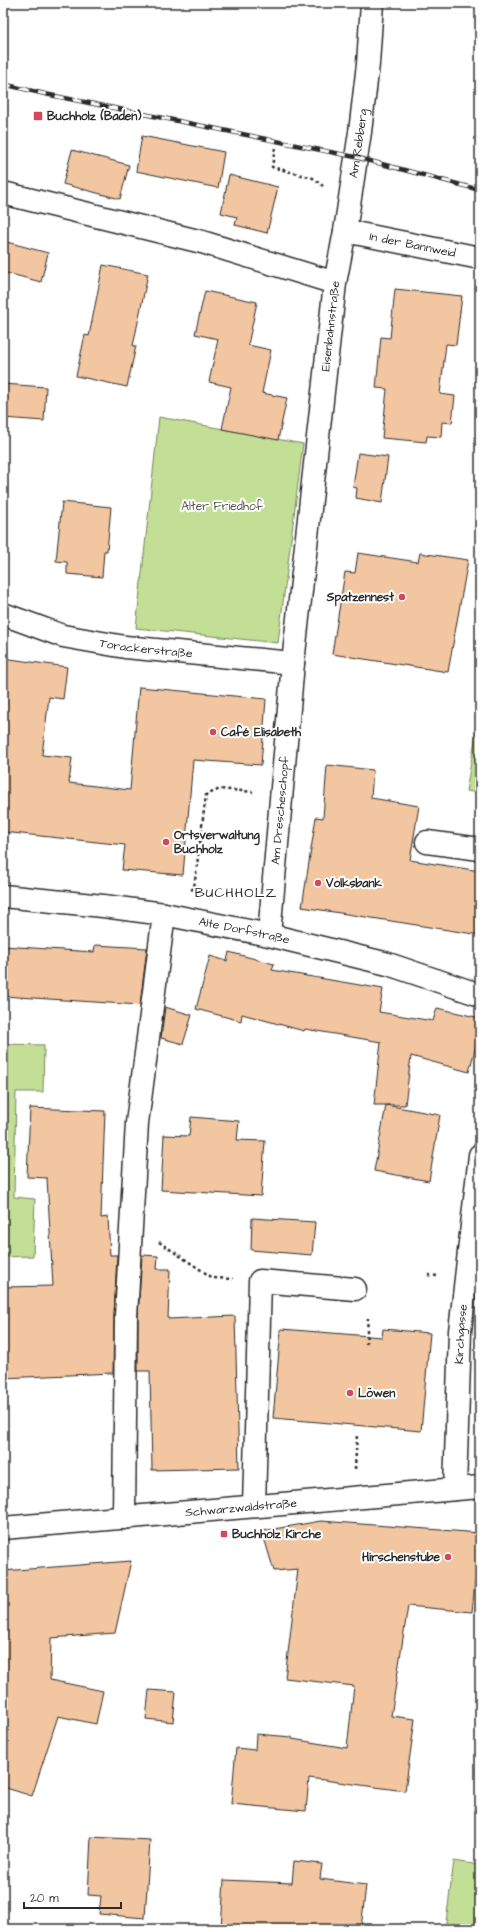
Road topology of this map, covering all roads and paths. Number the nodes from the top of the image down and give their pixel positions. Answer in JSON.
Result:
{"nodes":[{"id":1,"x":372,"y":3,"type":"edge"},
{"id":2,"x":275,"y":148,"type":"dead end"},
{"id":3,"x":324,"y":188,"type":"dead end"},
{"id":4,"x":3,"y":193,"type":"edge"},
{"id":5,"x":346,"y":232,"type":"junction"},
{"id":6,"x":480,"y":258,"type":"edge"},
{"id":7,"x":335,"y":283,"type":"junction"},
{"id":8,"x":3,"y":614,"type":"edge"},
{"id":9,"x":293,"y":663,"type":"junction"},
{"id":10,"x":281,"y":794,"type":"junction"},
{"id":11,"x":427,"y":842,"type":"dead end"},
{"id":12,"x":480,"y":849,"type":"edge"},
{"id":13,"x":188,"y":892,"type":"dead end"},
{"id":14,"x":3,"y":896,"type":"edge"},
{"id":15,"x":164,"y":914,"type":"junction"},
{"id":16,"x":269,"y":934,"type":"junction"},
{"id":17,"x":480,"y":995,"type":"edge"},
{"id":18,"x":480,"y":1155,"type":"edge"},
{"id":19,"x":131,"y":1224,"type":"junction"},
{"id":20,"x":260,"y":1281,"type":"junction"},
{"id":21,"x":355,"y":1289,"type":"dead end"},
{"id":22,"x":368,"y":1318,"type":"dead end"},
{"id":23,"x":366,"y":1344,"type":"dead end"},
{"id":24,"x":357,"y":1434,"type":"dead end"},
{"id":25,"x":480,"y":1487,"type":"edge"},
{"id":26,"x":455,"y":1489,"type":"junction"},
{"id":27,"x":354,"y":1498,"type":"junction"},
{"id":28,"x":254,"y":1506,"type":"junction"},
{"id":29,"x":124,"y":1518,"type":"junction"},
{"id":30,"x":3,"y":1528,"type":"edge"}],
"edges":[{"from":1,"to":5,"type":"street","name":"Am Rebberg"},
{"from":2,"to":3,"type":"path"},
{"from":4,"to":7,"type":"street","name":"Eisenbahnstraße"},
{"from":5,"to":6,"type":"street","name":"In der Bannweid"},
{"from":5,"to":7,"type":"street","name":"Am Rebberg"},
{"from":7,"to":9,"type":"street","name":"Eisenbahnstraße"},
{"from":8,"to":9,"type":"street","name":"Torackerstraße"},
{"from":9,"to":10,"type":"street","name":"Am Drescheschopf"},
{"from":10,"to":13,"type":"path"},
{"from":10,"to":16,"type":"street","name":"Am Drescheschopf"},
{"from":11,"to":12,"type":"street"},
{"from":14,"to":15,"type":"street","name":"Alte Dorfstraße"},
{"from":15,"to":16,"type":"street","name":"Alte Dorfstraße"},
{"from":15,"to":19,"type":"street"},
{"from":16,"to":17,"type":"street","name":"Alte Dorfstraße"},
{"from":18,"to":26,"type":"street","name":"Kirchgasse"},
{"from":19,"to":20,"type":"path"},
{"from":19,"to":29,"type":"street"},
{"from":20,"to":21,"type":"street"},
{"from":20,"to":28,"type":"street"},
{"from":22,"to":23,"type":"path"},
{"from":24,"to":27,"type":"path"},
{"from":25,"to":26,"type":"street","name":"Schwarzwaldstraße"},
{"from":26,"to":27,"type":"street","name":"Schwarzwaldstraße"},
{"from":27,"to":28,"type":"street","name":"Schwarzwaldstraße"},
{"from":28,"to":29,"type":"street","name":"Schwarzwaldstraße"},
{"from":29,"to":30,"type":"street","name":"Schwarzwaldstraße"}]}
